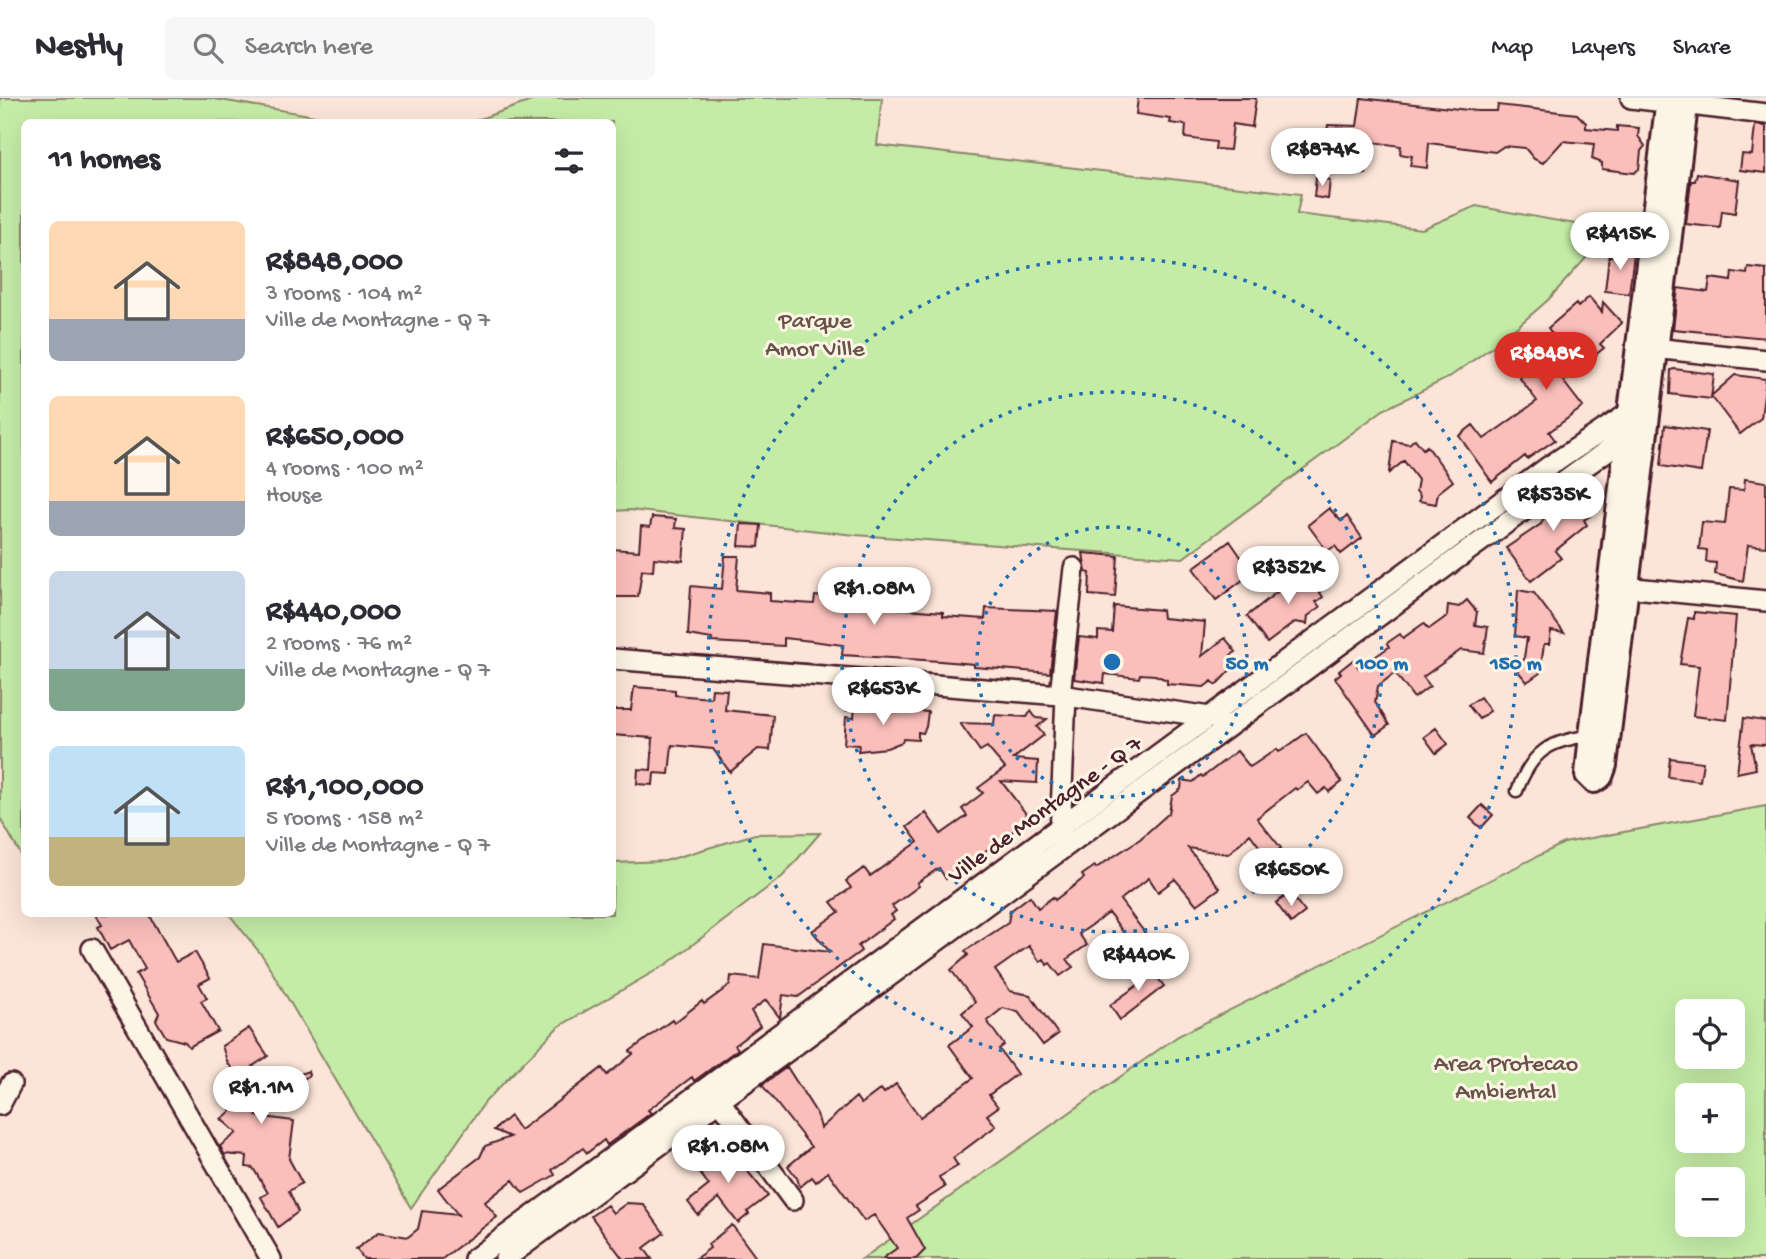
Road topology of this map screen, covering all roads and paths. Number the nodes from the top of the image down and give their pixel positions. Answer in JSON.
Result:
{"nodes":[{"id":1,"x":1631,"y":98,"type":"edge"},
{"id":2,"x":1677,"y":101,"type":"edge"},
{"id":3,"x":1766,"y":114,"type":"edge"},
{"id":4,"x":1646,"y":347,"type":"junction"},
{"id":5,"x":1766,"y":360,"type":"edge"},
{"id":6,"x":1638,"y":418,"type":"junction"},
{"id":7,"x":1074,"y":568,"type":"dead end"},
{"id":8,"x":1619,"y":586,"type":"junction"},
{"id":9,"x":1766,"y":601,"type":"edge"},
{"id":10,"x":616,"y":659,"type":"edge"},
{"id":11,"x":1063,"y":696,"type":"junction"},
{"id":12,"x":1210,"y":716,"type":"junction"},
{"id":13,"x":1233,"y":723,"type":"junction"},
{"id":14,"x":1599,"y":735,"type":"junction"},
{"id":15,"x":1596,"y":770,"type":"dead end"},
{"id":16,"x":1517,"y":791,"type":"dead end"},
{"id":17,"x":1060,"y":827,"type":"junction"},
{"id":18,"x":1061,"y":849,"type":"junction"},
{"id":19,"x":92,"y":948,"type":"dead end"},
{"id":20,"x":733,"y":1078,"type":"junction"},
{"id":21,"x":11,"y":1084,"type":"dead end"},
{"id":22,"x":719,"y":1100,"type":"junction"},
{"id":23,"x":0,"y":1105,"type":"edge"},
{"id":24,"x":793,"y":1200,"type":"dead end"},
{"id":25,"x":271,"y":1259,"type":"edge"},
{"id":26,"x":474,"y":1259,"type":"edge"},
{"id":27,"x":505,"y":1259,"type":"edge"}],
"edges":[{"from":1,"to":2,"type":"street"},
{"from":2,"to":3,"type":"street"},
{"from":2,"to":4,"type":"street"},
{"from":4,"to":5,"type":"street"},
{"from":4,"to":6,"type":"street"},
{"from":6,"to":8,"type":"street"},
{"from":6,"to":12,"type":"street","name":"Ville de Montagne - Q 7"},
{"from":6,"to":13,"type":"street","name":"Ville de Montagne - Q 7"},
{"from":7,"to":11,"type":"street"},
{"from":8,"to":9,"type":"street"},
{"from":8,"to":14,"type":"street"},
{"from":10,"to":11,"type":"street"},
{"from":11,"to":12,"type":"street"},
{"from":11,"to":17,"type":"street"},
{"from":12,"to":13,"type":"street"},
{"from":12,"to":17,"type":"street","name":"Ville de Montagne - Q 7"},
{"from":13,"to":18,"type":"street","name":"Ville de Montagne - Q 7"},
{"from":14,"to":15,"type":"street"},
{"from":14,"to":16,"type":"lane"},
{"from":17,"to":18,"type":"street"},
{"from":17,"to":20,"type":"street","name":"Ville de Montagne - Q 7"},
{"from":18,"to":20,"type":"street","name":"Ville de Montagne - Q 7"},
{"from":19,"to":25,"type":"street"},
{"from":20,"to":22,"type":"street","name":"Ville de Montagne - Q 7"},
{"from":20,"to":26,"type":"street","name":"Ville de Montagne - Q 7"},
{"from":21,"to":23,"type":"street"},
{"from":22,"to":24,"type":"street"},
{"from":22,"to":27,"type":"street","name":"Ville de Montagne - Q 7"}]}
